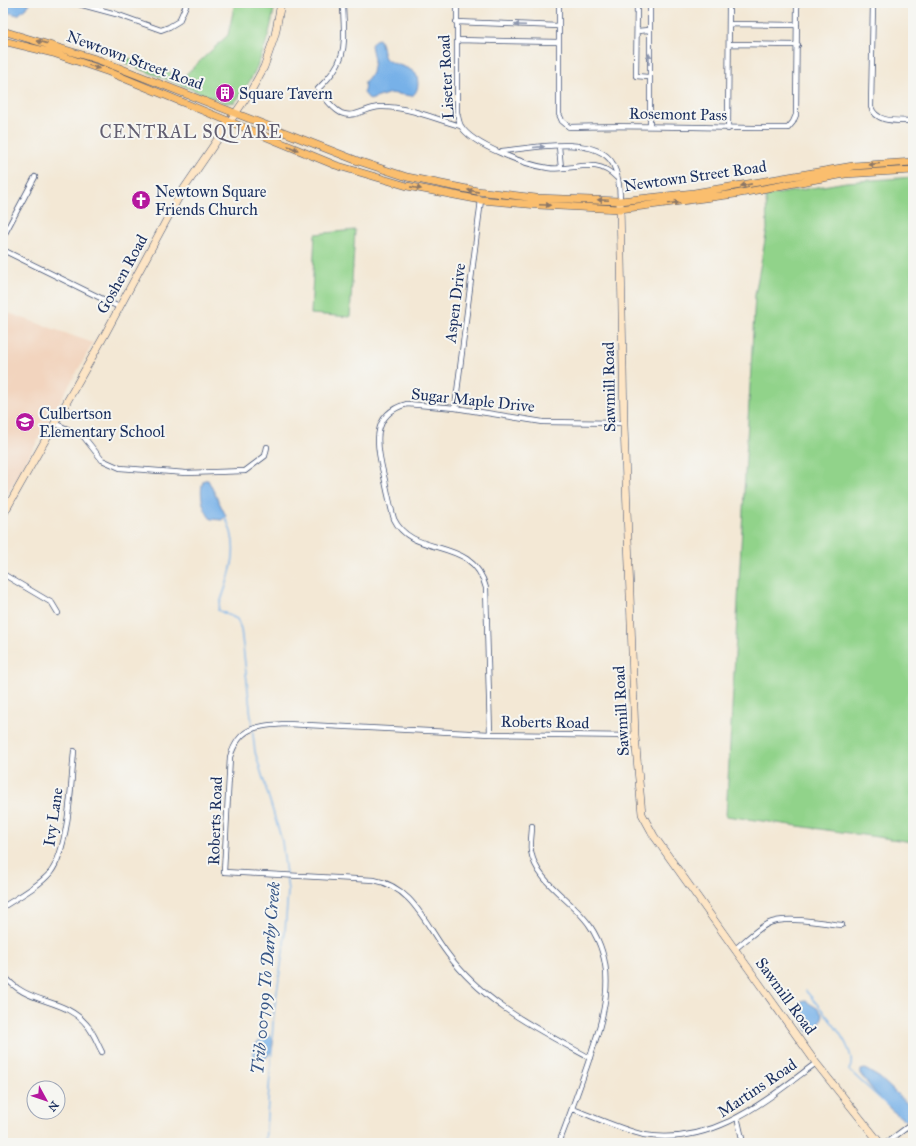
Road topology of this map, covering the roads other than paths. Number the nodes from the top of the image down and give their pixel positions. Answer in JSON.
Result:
{"nodes":[{"id":1,"x":75,"y":3,"type":"edge"},
{"id":2,"x":187,"y":3,"type":"edge"},
{"id":3,"x":281,"y":3,"type":"edge"},
{"id":4,"x":344,"y":3,"type":"edge"},
{"id":5,"x":457,"y":3,"type":"edge"},
{"id":6,"x":559,"y":3,"type":"edge"},
{"id":7,"x":637,"y":3,"type":"edge"},
{"id":8,"x":650,"y":3,"type":"edge"},
{"id":9,"x":729,"y":3,"type":"edge"},
{"id":10,"x":797,"y":3,"type":"edge"},
{"id":11,"x":873,"y":3,"type":"edge"},
{"id":12,"x":456,"y":22,"type":"junction"},
{"id":13,"x":729,"y":24,"type":"junction"},
{"id":14,"x":797,"y":25,"type":"junction"},
{"id":15,"x":559,"y":26,"type":"junction"},
{"id":16,"x":649,"y":30,"type":"junction"},
{"id":17,"x":3,"y":31,"type":"edge"},
{"id":18,"x":637,"y":31,"type":"junction"},
{"id":19,"x":457,"y":40,"type":"junction"},
{"id":20,"x":3,"y":42,"type":"edge"},
{"id":21,"x":559,"y":42,"type":"junction"},
{"id":22,"x":729,"y":44,"type":"junction"},
{"id":23,"x":798,"y":44,"type":"junction"},
{"id":24,"x":648,"y":77,"type":"junction"},
{"id":25,"x":236,"y":114,"type":"junction"},
{"id":26,"x":913,"y":121,"type":"edge"},
{"id":27,"x":231,"y":122,"type":"junction"},
{"id":28,"x":461,"y":126,"type":"junction"},
{"id":29,"x":650,"y":126,"type":"junction"},
{"id":30,"x":728,"y":129,"type":"junction"},
{"id":31,"x":559,"y":146,"type":"junction"},
{"id":32,"x":500,"y":152,"type":"junction"},
{"id":33,"x":360,"y":162,"type":"junction"},
{"id":34,"x":913,"y":162,"type":"edge"},
{"id":35,"x":560,"y":168,"type":"junction"},
{"id":36,"x":913,"y":170,"type":"edge"},
{"id":37,"x":359,"y":172,"type":"junction"},
{"id":38,"x":35,"y":177,"type":"dead end"},
{"id":39,"x":617,"y":178,"type":"junction"},
{"id":40,"x":481,"y":200,"type":"junction"},
{"id":41,"x":620,"y":201,"type":"junction"},
{"id":42,"x":620,"y":209,"type":"junction"},
{"id":43,"x":3,"y":237,"type":"edge"},
{"id":44,"x":3,"y":250,"type":"edge"},
{"id":45,"x":119,"y":307,"type":"junction"},
{"id":46,"x":455,"y":408,"type":"junction"},
{"id":47,"x":54,"y":423,"type":"junction"},
{"id":48,"x":624,"y":423,"type":"junction"},
{"id":49,"x":267,"y":447,"type":"dead end"},
{"id":50,"x":3,"y":515,"type":"edge"},
{"id":51,"x":3,"y":574,"type":"edge"},
{"id":52,"x":58,"y":613,"type":"dead end"},
{"id":53,"x":490,"y":734,"type":"junction"},
{"id":54,"x":635,"y":736,"type":"junction"},
{"id":55,"x":74,"y":751,"type":"dead end"},
{"id":56,"x":532,"y":826,"type":"dead end"},
{"id":57,"x":3,"y":907,"type":"edge"},
{"id":58,"x":842,"y":925,"type":"dead end"},
{"id":59,"x":735,"y":949,"type":"junction"},
{"id":60,"x":3,"y":974,"type":"edge"},
{"id":61,"x":102,"y":1052,"type":"dead end"},
{"id":62,"x":590,"y":1058,"type":"junction"},
{"id":63,"x":816,"y":1063,"type":"junction"},
{"id":64,"x":573,"y":1109,"type":"junction"},
{"id":65,"x":738,"y":1121,"type":"junction"},
{"id":66,"x":913,"y":1123,"type":"edge"},
{"id":67,"x":559,"y":1143,"type":"edge"},
{"id":68,"x":743,"y":1143,"type":"edge"},
{"id":69,"x":880,"y":1143,"type":"edge"},
{"id":70,"x":886,"y":1143,"type":"edge"}],
"edges":[{"from":1,"to":2,"type":"street"},
{"from":3,"to":25,"type":"street","name":"Goshen Road"},
{"from":4,"to":28,"type":"street"},
{"from":5,"to":12,"type":"street","name":"Liseter Road"},
{"from":6,"to":15,"type":"street","name":"Rosemont Pass"},
{"from":7,"to":18,"type":"street"},
{"from":8,"to":16,"type":"street"},
{"from":9,"to":13,"type":"street"},
{"from":10,"to":14,"type":"street","name":"Rosemont Pass"},
{"from":11,"to":26,"type":"street"},
{"from":15,"to":12,"type":"street","one_way":true},
{"from":12,"to":19,"type":"street","name":"Liseter Road"},
{"from":13,"to":14,"type":"street"},
{"from":13,"to":22,"type":"street"},
{"from":14,"to":23,"type":"street","name":"Rosemont Pass"},
{"from":15,"to":21,"type":"street","name":"Rosemont Pass"},
{"from":16,"to":18,"type":"street"},
{"from":24,"to":16,"type":"street","one_way":true},
{"from":25,"to":17,"type":"main road","name":"Newtown Street Road","one_way":true},
{"from":18,"to":24,"type":"street"},
{"from":19,"to":21,"type":"street"},
{"from":19,"to":28,"type":"street","name":"Liseter Road"},
{"from":20,"to":27,"type":"main road","name":"Newtown Street Road","one_way":true},
{"from":21,"to":29,"type":"street","name":"Rosemont Pass"},
{"from":22,"to":23,"type":"street"},
{"from":22,"to":30,"type":"street"},
{"from":23,"to":30,"type":"street","name":"Rosemont Pass"},
{"from":24,"to":29,"type":"street"},
{"from":25,"to":27,"type":"street","name":"Goshen Road"},
{"from":25,"to":33,"type":"main road","name":"Newtown Street Road"},
{"from":27,"to":37,"type":"main road","name":"Newtown Street Road","one_way":true},
{"from":27,"to":45,"type":"street","name":"Goshen Road"},
{"from":28,"to":32,"type":"street","name":"Liseter Road"},
{"from":29,"to":30,"type":"street","name":"Rosemont Pass"},
{"from":32,"to":31,"type":"street","name":"Liseter Road","one_way":true},
{"from":31,"to":35,"type":"street"},
{"from":31,"to":39,"type":"street","name":"Liseter Road"},
{"from":32,"to":35,"type":"street","name":"Liseter Road"},
{"from":33,"to":37,"type":"main road"},
{"from":41,"to":33,"type":"main road","name":"Newtown Street Road","one_way":true},
{"from":34,"to":41,"type":"main road","name":"Newtown Street Road","one_way":true},
{"from":35,"to":39,"type":"street","name":"Liseter Road"},
{"from":42,"to":36,"type":"main road","name":"Newtown Street Road","one_way":true},
{"from":37,"to":40,"type":"main road","name":"Newtown Street Road","one_way":true},
{"from":38,"to":43,"type":"street"},
{"from":39,"to":41,"type":"street","name":"Liseter Road"},
{"from":40,"to":42,"type":"main road","name":"Newtown Street Road","one_way":true},
{"from":40,"to":46,"type":"street","name":"Aspen Drive"},
{"from":41,"to":42,"type":"street","name":"Sawmill Road"},
{"from":42,"to":48,"type":"street","name":"Sawmill Road"},
{"from":44,"to":45,"type":"street"},
{"from":45,"to":47,"type":"street","name":"Goshen Road"},
{"from":46,"to":48,"type":"street","name":"Sugar Maple Drive"},
{"from":46,"to":53,"type":"street","name":"Sugar Maple Drive"},
{"from":47,"to":49,"type":"street"},
{"from":47,"to":50,"type":"street","name":"Goshen Road"},
{"from":48,"to":54,"type":"street","name":"Sawmill Road"},
{"from":51,"to":52,"type":"street"},
{"from":53,"to":54,"type":"street","name":"Roberts Road"},
{"from":53,"to":62,"type":"street","name":"Roberts Road"},
{"from":54,"to":59,"type":"street","name":"Sawmill Road"},
{"from":55,"to":57,"type":"street","name":"Ivy Lane"},
{"from":56,"to":62,"type":"street"},
{"from":58,"to":59,"type":"street"},
{"from":59,"to":63,"type":"street","name":"Sawmill Road"},
{"from":60,"to":61,"type":"street"},
{"from":62,"to":64,"type":"street"},
{"from":63,"to":65,"type":"street","name":"Martins Road"},
{"from":63,"to":69,"type":"street","name":"Sawmill Road"},
{"from":64,"to":65,"type":"street","name":"Martins Road"},
{"from":64,"to":67,"type":"street"},
{"from":65,"to":68,"type":"street"},
{"from":66,"to":70,"type":"street"}]}
